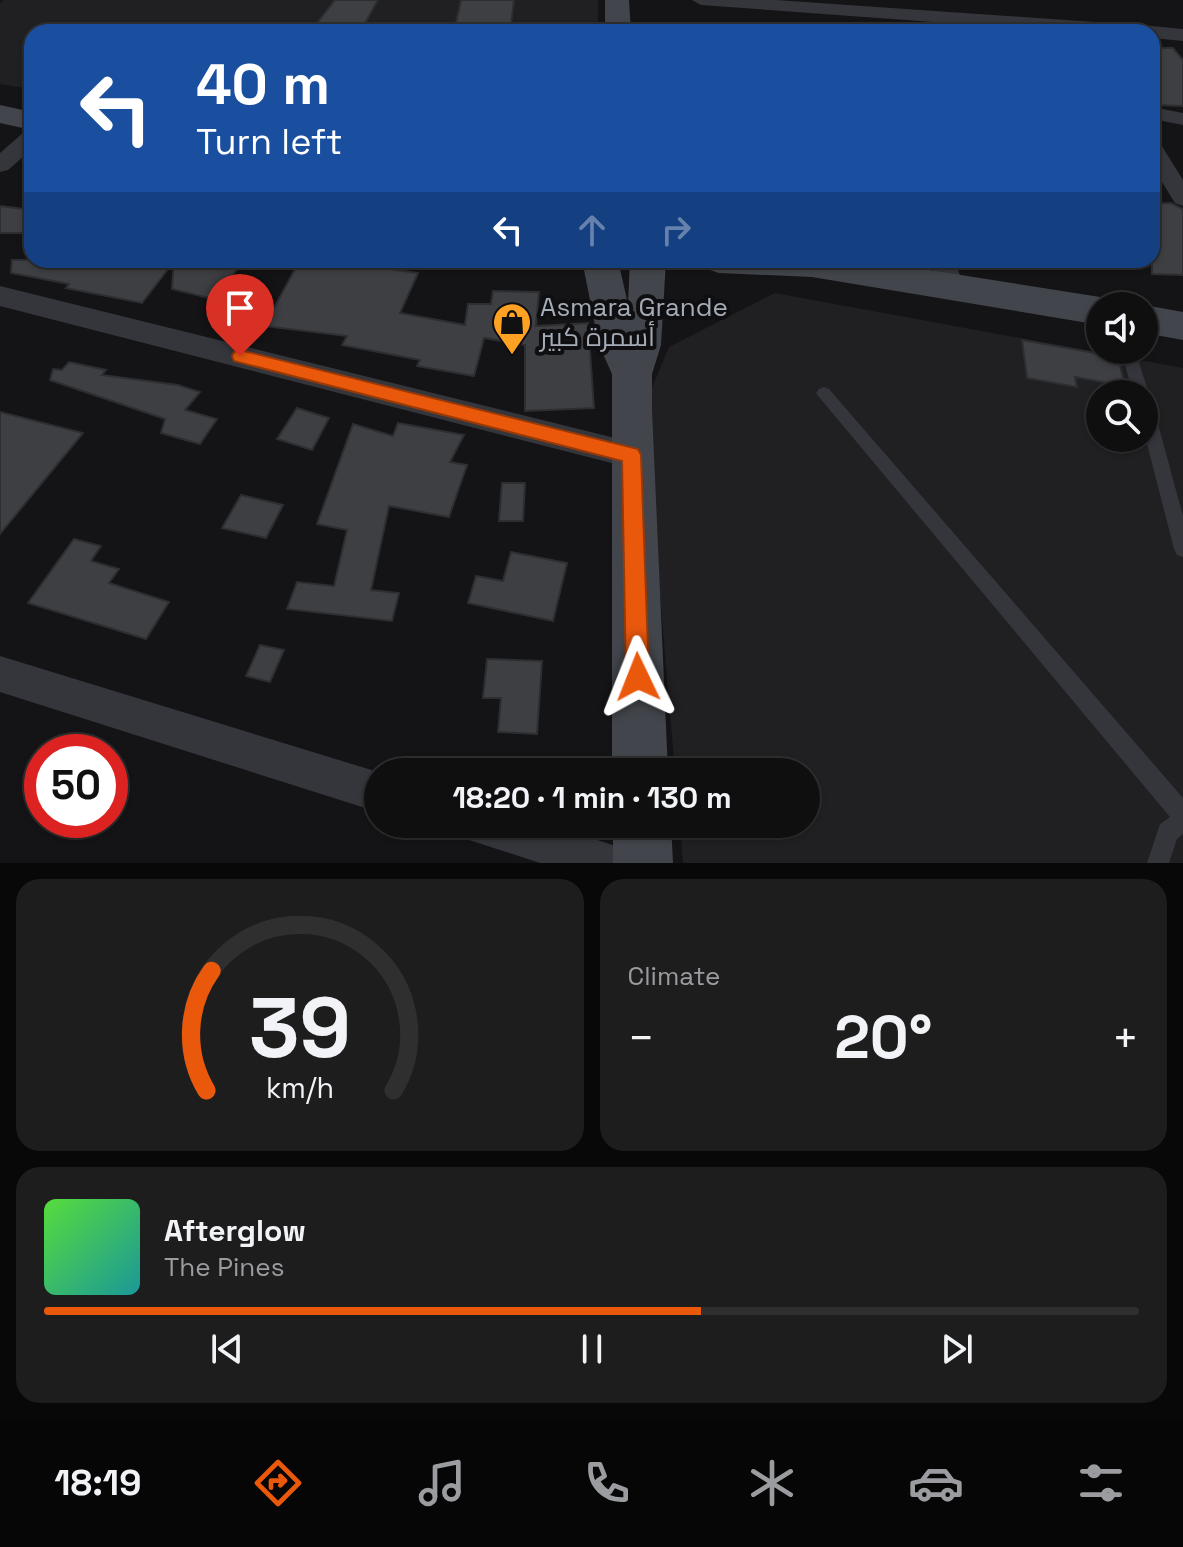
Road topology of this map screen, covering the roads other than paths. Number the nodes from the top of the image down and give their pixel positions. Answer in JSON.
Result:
{"nodes":[{"id":1,"x":617,"y":0,"type":"edge"},
{"id":2,"x":701,"y":0,"type":"edge"},
{"id":3,"x":1017,"y":0,"type":"edge"},
{"id":4,"x":840,"y":4,"type":"edge"},
{"id":5,"x":1019,"y":22,"type":"junction"},
{"id":6,"x":618,"y":24,"type":"edge"},
{"id":7,"x":848,"y":24,"type":"edge"},
{"id":8,"x":1034,"y":24,"type":"edge"},
{"id":9,"x":1160,"y":33,"type":"edge"},
{"id":10,"x":1183,"y":35,"type":"edge"},
{"id":11,"x":0,"y":114,"type":"edge"},
{"id":12,"x":1160,"y":115,"type":"edge"},
{"id":13,"x":24,"y":119,"type":"edge"},
{"id":14,"x":1183,"y":119,"type":"edge"},
{"id":15,"x":24,"y":144,"type":"edge"},
{"id":16,"x":1160,"y":161,"type":"edge"},
{"id":17,"x":0,"y":165,"type":"edge"},
{"id":18,"x":1183,"y":198,"type":"edge"},
{"id":19,"x":602,"y":268,"type":"edge"},
{"id":20,"x":648,"y":268,"type":"edge"},
{"id":21,"x":882,"y":268,"type":"edge"},
{"id":22,"x":946,"y":273,"type":"edge"},
{"id":23,"x":0,"y":296,"type":"edge"},
{"id":24,"x":1086,"y":308,"type":"edge"},
{"id":25,"x":1158,"y":322,"type":"edge"},
{"id":26,"x":1183,"y":326,"type":"edge"},
{"id":27,"x":632,"y":374,"type":"junction"},
{"id":28,"x":824,"y":393,"type":"dead end"},
{"id":29,"x":1157,"y":452,"type":"edge"},
{"id":30,"x":631,"y":455,"type":"junction"},
{"id":31,"x":1183,"y":549,"type":"edge"},
{"id":32,"x":0,"y":674,"type":"edge"},
{"id":33,"x":640,"y":758,"type":"edge"},
{"id":34,"x":364,"y":788,"type":"edge"},
{"id":35,"x":1183,"y":818,"type":"edge"},
{"id":36,"x":526,"y":838,"type":"edge"},
{"id":37,"x":642,"y":838,"type":"edge"},
{"id":38,"x":607,"y":863,"type":"edge"},
{"id":39,"x":643,"y":863,"type":"edge"},
{"id":40,"x":1158,"y":863,"type":"edge"}],
"edges":[{"from":1,"to":6,"type":"main road"},
{"from":2,"to":4,"type":"street"},
{"from":3,"to":5,"type":"street"},
{"from":4,"to":5,"type":"street"},
{"from":4,"to":7,"type":"street"},
{"from":5,"to":8,"type":"street"},
{"from":9,"to":10,"type":"street"},
{"from":11,"to":13,"type":"main road"},
{"from":12,"to":14,"type":"street"},
{"from":15,"to":17,"type":"street"},
{"from":16,"to":18,"type":"street"},
{"from":19,"to":27,"type":"main road"},
{"from":20,"to":27,"type":"main road"},
{"from":21,"to":22,"type":"main road"},
{"from":22,"to":24,"type":"main road"},
{"from":23,"to":30,"type":"street"},
{"from":25,"to":26,"type":"main road"},
{"from":27,"to":30,"type":"main road"},
{"from":28,"to":35,"type":"lane"},
{"from":29,"to":31,"type":"lane"},
{"from":30,"to":33,"type":"main road"},
{"from":32,"to":34,"type":"street"},
{"from":35,"to":40,"type":"lane"},
{"from":36,"to":38,"type":"street"},
{"from":37,"to":39,"type":"main road"}]}
